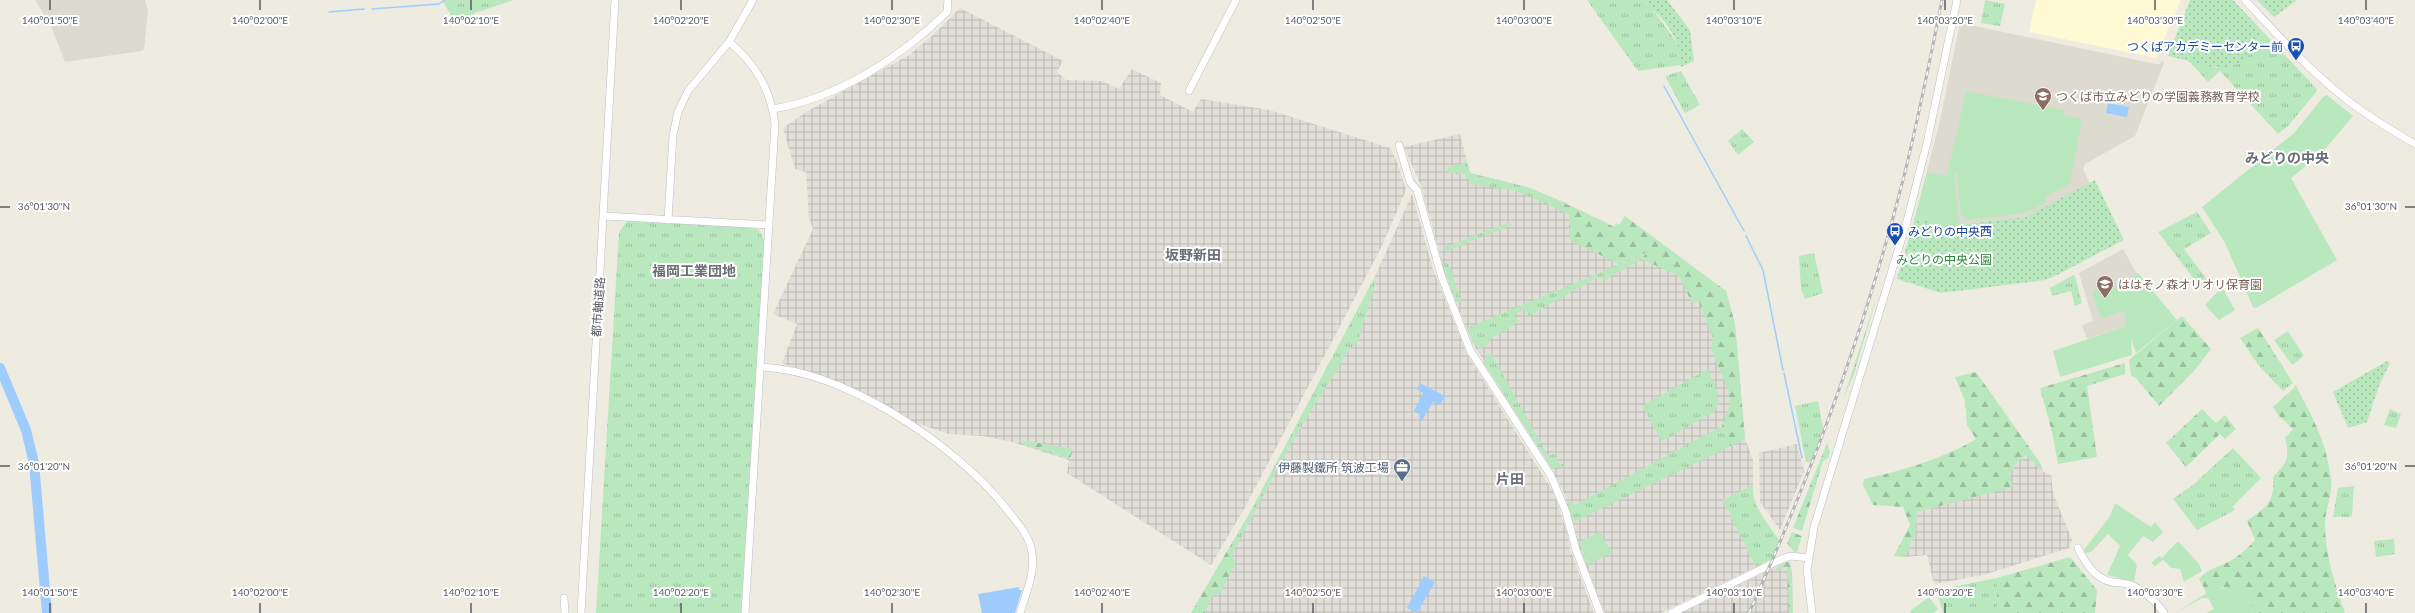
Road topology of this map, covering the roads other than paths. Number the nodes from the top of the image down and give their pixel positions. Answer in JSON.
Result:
{"nodes":[{"id":1,"x":615,"y":0,"type":"edge"},
{"id":2,"x":753,"y":0,"type":"edge"},
{"id":3,"x":948,"y":0,"type":"edge"},
{"id":4,"x":1236,"y":0,"type":"edge"},
{"id":5,"x":1957,"y":0,"type":"edge"},
{"id":6,"x":2245,"y":0,"type":"edge"},
{"id":7,"x":729,"y":42,"type":"junction"},
{"id":8,"x":1189,"y":91,"type":"dead end"},
{"id":9,"x":773,"y":109,"type":"junction"},
{"id":10,"x":2415,"y":144,"type":"edge"},
{"id":11,"x":1399,"y":145,"type":"dead end"},
{"id":12,"x":604,"y":216,"type":"junction"},
{"id":13,"x":668,"y":220,"type":"junction"},
{"id":14,"x":768,"y":226,"type":"junction"},
{"id":15,"x":761,"y":367,"type":"junction"},
{"id":16,"x":2078,"y":548,"type":"dead end"},
{"id":17,"x":1808,"y":558,"type":"junction"},
{"id":18,"x":564,"y":598,"type":"dead end"},
{"id":19,"x":565,"y":613,"type":"edge"},
{"id":20,"x":581,"y":613,"type":"edge"},
{"id":21,"x":745,"y":613,"type":"edge"},
{"id":22,"x":1020,"y":613,"type":"edge"},
{"id":23,"x":1600,"y":613,"type":"edge"},
{"id":24,"x":1672,"y":613,"type":"edge"},
{"id":25,"x":1812,"y":613,"type":"edge"},
{"id":26,"x":2164,"y":613,"type":"edge"}],
"edges":[{"from":1,"to":12,"type":"street","name":"都市軸道路"},
{"from":2,"to":7,"type":"street"},
{"from":3,"to":9,"type":"street"},
{"from":4,"to":8,"type":"street"},
{"from":5,"to":17,"type":"street"},
{"from":6,"to":10,"type":"street"},
{"from":7,"to":9,"type":"street"},
{"from":7,"to":13,"type":"street"},
{"from":9,"to":14,"type":"street"},
{"from":11,"to":23,"type":"street"},
{"from":12,"to":13,"type":"street"},
{"from":12,"to":20,"type":"street","name":"都市軸道路"},
{"from":13,"to":14,"type":"street"},
{"from":14,"to":15,"type":"street"},
{"from":15,"to":21,"type":"street"},
{"from":15,"to":22,"type":"street"},
{"from":16,"to":26,"type":"street"},
{"from":17,"to":24,"type":"street"},
{"from":17,"to":25,"type":"street"},
{"from":18,"to":19,"type":"street"}]}
